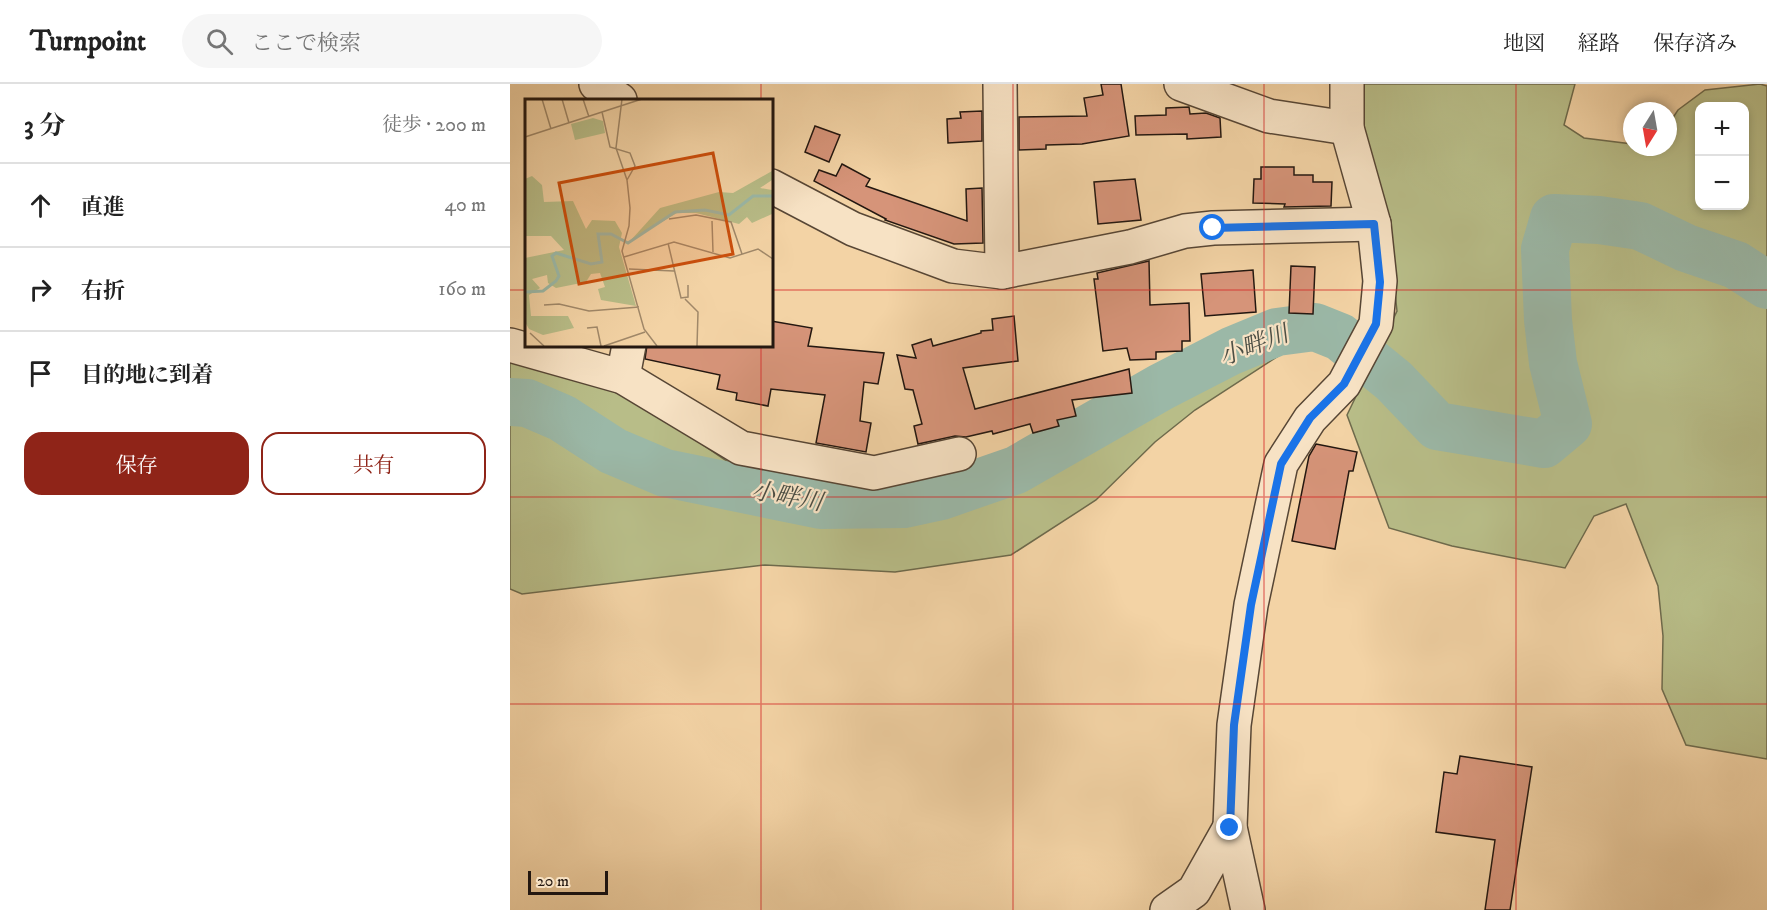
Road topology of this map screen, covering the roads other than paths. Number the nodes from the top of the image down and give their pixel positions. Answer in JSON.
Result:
{"nodes":[{"id":1,"x":596,"y":84,"type":"edge"},
{"id":2,"x":1000,"y":84,"type":"edge"},
{"id":3,"x":1181,"y":84,"type":"edge"},
{"id":4,"x":1347,"y":84,"type":"edge"},
{"id":5,"x":618,"y":99,"type":"edge"},
{"id":6,"x":1347,"y":128,"type":"junction"},
{"id":7,"x":772,"y":187,"type":"edge"},
{"id":8,"x":1374,"y":224,"type":"junction"},
{"id":9,"x":1002,"y":272,"type":"junction"},
{"id":10,"x":510,"y":345,"type":"edge"},
{"id":11,"x":628,"y":346,"type":"edge"},
{"id":12,"x":623,"y":377,"type":"junction"},
{"id":13,"x":959,"y":454,"type":"dead end"},
{"id":14,"x":1230,"y":828,"type":"junction"},
{"id":15,"x":1167,"y":910,"type":"edge"},
{"id":16,"x":1248,"y":910,"type":"edge"}],
"edges":[{"from":1,"to":5,"type":"street"},
{"from":2,"to":9,"type":"street"},
{"from":3,"to":6,"type":"street"},
{"from":4,"to":6,"type":"street"},
{"from":6,"to":8,"type":"street"},
{"from":7,"to":9,"type":"street"},
{"from":8,"to":9,"type":"street"},
{"from":8,"to":14,"type":"street"},
{"from":10,"to":12,"type":"street"},
{"from":11,"to":12,"type":"street"},
{"from":12,"to":13,"type":"street"},
{"from":14,"to":15,"type":"street"},
{"from":14,"to":16,"type":"street"}]}
